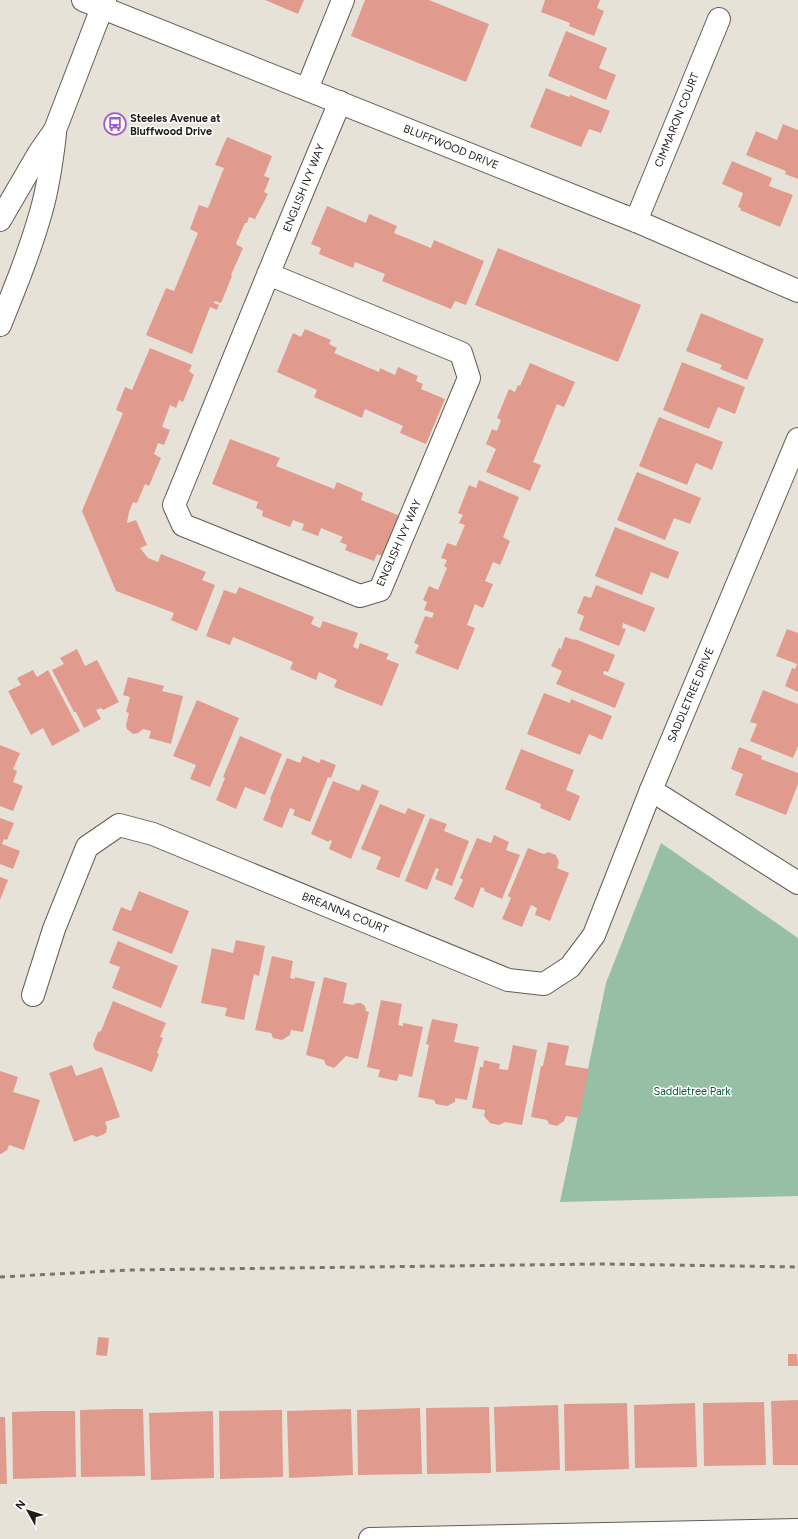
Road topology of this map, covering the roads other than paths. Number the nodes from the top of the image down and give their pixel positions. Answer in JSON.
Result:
{"nodes":[{"id":1,"x":344,"y":0,"type":"edge"},
{"id":2,"x":97,"y":2,"type":"edge"},
{"id":3,"x":719,"y":19,"type":"dead end"},
{"id":4,"x":308,"y":89,"type":"junction"},
{"id":5,"x":340,"y":102,"type":"junction"},
{"id":6,"x":55,"y":130,"type":"junction"},
{"id":7,"x":0,"y":220,"type":"edge"},
{"id":8,"x":636,"y":221,"type":"junction"},
{"id":9,"x":268,"y":274,"type":"junction"},
{"id":10,"x":798,"y":291,"type":"edge"},
{"id":11,"x":0,"y":324,"type":"edge"},
{"id":12,"x":798,"y":440,"type":"edge"},
{"id":13,"x":651,"y":790,"type":"junction"},
{"id":14,"x":798,"y":883,"type":"edge"},
{"id":15,"x":33,"y":995,"type":"dead end"},
{"id":16,"x":798,"y":1530,"type":"edge"},
{"id":17,"x":370,"y":1539,"type":"edge"}],
"edges":[{"from":1,"to":4,"type":"street"},
{"from":2,"to":4,"type":"street","name":"BLUFFWOOD DRIVE"},
{"from":2,"to":6,"type":"street"},
{"from":3,"to":8,"type":"street","name":"CIMMARON COURT"},
{"from":4,"to":5,"type":"street","name":"BLUFFWOOD DRIVE"},
{"from":5,"to":8,"type":"street","name":"BLUFFWOOD DRIVE"},
{"from":5,"to":9,"type":"street","name":"ENGLISH IVY WAY"},
{"from":6,"to":7,"type":"street"},
{"from":6,"to":11,"type":"street"},
{"from":8,"to":10,"type":"street","name":"BLUFFWOOD DRIVE"},
{"from":9,"to":9,"type":"street","name":"ENGLISH IVY WAY"},
{"from":12,"to":13,"type":"street","name":"SADDLETREE DRIVE"},
{"from":13,"to":14,"type":"street"},
{"from":13,"to":15,"type":"street","name":"BREANNA COURT"},
{"from":16,"to":17,"type":"street"}]}
